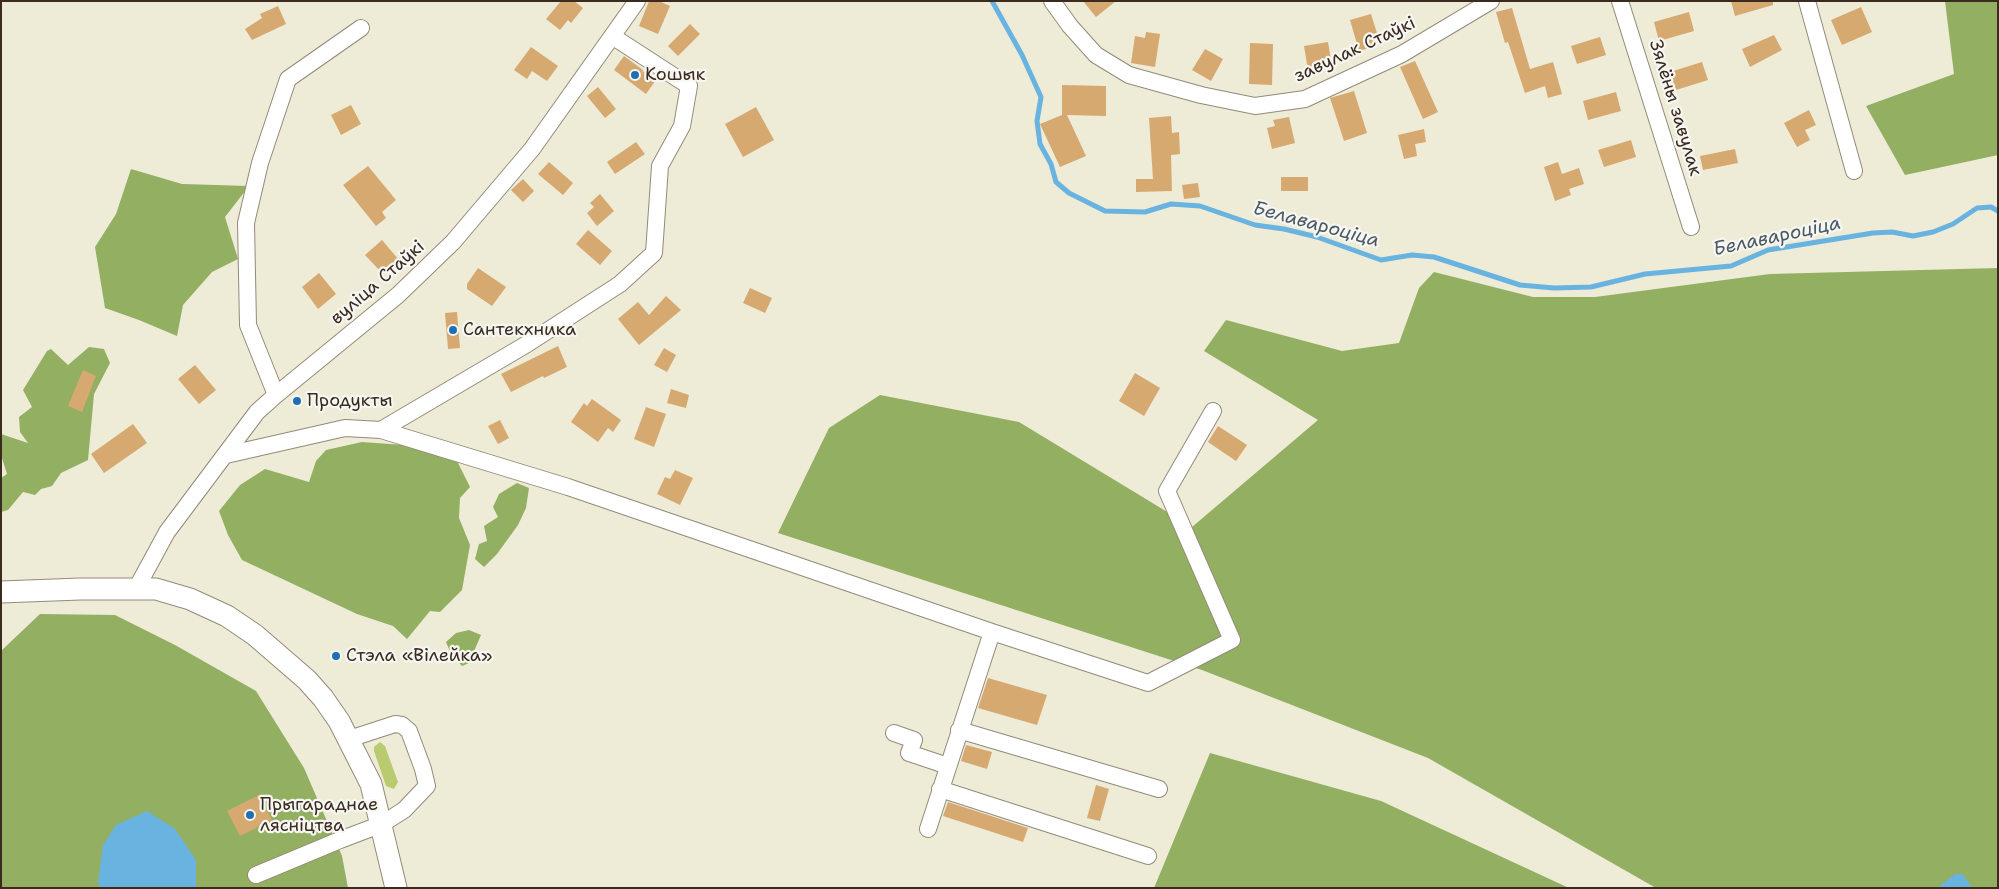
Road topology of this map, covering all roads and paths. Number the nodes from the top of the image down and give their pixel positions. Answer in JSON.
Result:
{"nodes":[{"id":1,"x":637,"y":1,"type":"edge"},
{"id":2,"x":1052,"y":1,"type":"edge"},
{"id":3,"x":1491,"y":1,"type":"edge"},
{"id":4,"x":1620,"y":1,"type":"edge"},
{"id":5,"x":1806,"y":1,"type":"edge"},
{"id":6,"x":361,"y":28,"type":"dead end"},
{"id":7,"x":612,"y":36,"type":"junction"},
{"id":8,"x":1854,"y":171,"type":"dead end"},
{"id":9,"x":1691,"y":228,"type":"dead end"},
{"id":10,"x":276,"y":395,"type":"junction"},
{"id":11,"x":1213,"y":411,"type":"dead end"},
{"id":12,"x":382,"y":430,"type":"junction"},
{"id":13,"x":226,"y":455,"type":"junction"},
{"id":14,"x":136,"y":588,"type":"junction"},
{"id":15,"x":1,"y":592,"type":"edge"},
{"id":16,"x":992,"y":632,"type":"junction"},
{"id":17,"x":959,"y":730,"type":"junction"},
{"id":18,"x":894,"y":733,"type":"dead end"},
{"id":19,"x":349,"y":739,"type":"junction"},
{"id":20,"x":948,"y":766,"type":"junction"},
{"id":21,"x":940,"y":789,"type":"junction"},
{"id":22,"x":1159,"y":789,"type":"dead end"},
{"id":23,"x":382,"y":824,"type":"junction"},
{"id":24,"x":928,"y":829,"type":"dead end"},
{"id":25,"x":1148,"y":856,"type":"dead end"},
{"id":26,"x":256,"y":875,"type":"dead end"},
{"id":27,"x":396,"y":888,"type":"edge"}],
"edges":[{"from":1,"to":7,"type":"street","name":"вуліца Стаўкі"},
{"from":2,"to":3,"type":"street","name":"завулак Стаўкі"},
{"from":4,"to":9,"type":"street","name":"Зялёны завулак"},
{"from":5,"to":8,"type":"street"},
{"from":6,"to":10,"type":"street"},
{"from":7,"to":10,"type":"street","name":"вуліца Стаўкі"},
{"from":7,"to":12,"type":"street"},
{"from":10,"to":13,"type":"street","name":"вуліца Стаўкі"},
{"from":11,"to":16,"type":"street"},
{"from":12,"to":13,"type":"street"},
{"from":12,"to":16,"type":"street"},
{"from":13,"to":14,"type":"street","name":"вуліца Стаўкі"},
{"from":14,"to":15,"type":"main road"},
{"from":14,"to":19,"type":"main road"},
{"from":16,"to":17,"type":"street"},
{"from":17,"to":20,"type":"street"},
{"from":17,"to":22,"type":"street"},
{"from":18,"to":20,"type":"street"},
{"from":19,"to":23,"type":"main road"},
{"from":19,"to":23,"type":"street"},
{"from":20,"to":21,"type":"street"},
{"from":21,"to":24,"type":"street"},
{"from":21,"to":25,"type":"street"},
{"from":23,"to":26,"type":"street"},
{"from":23,"to":27,"type":"main road"}]}
